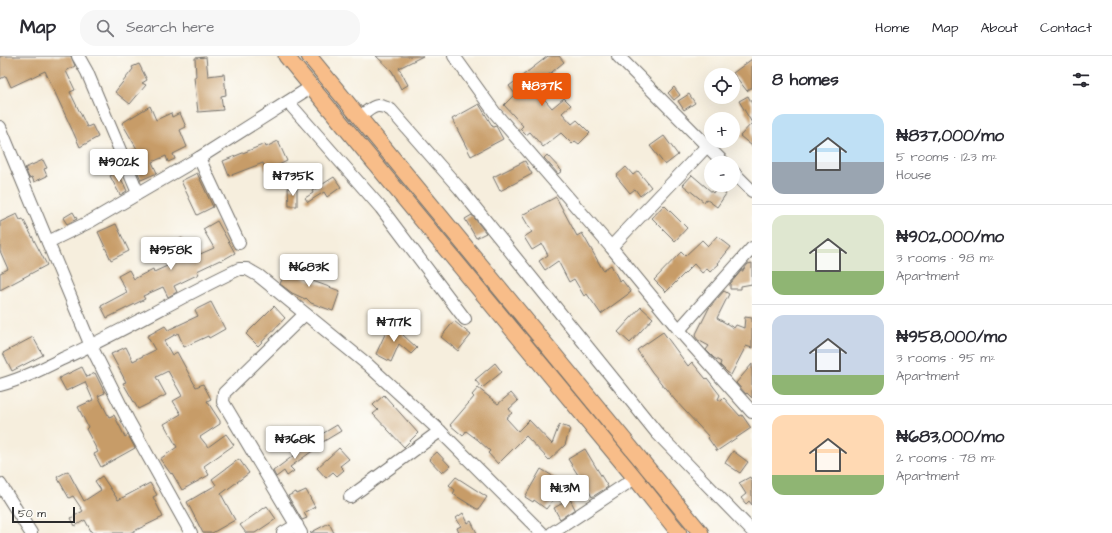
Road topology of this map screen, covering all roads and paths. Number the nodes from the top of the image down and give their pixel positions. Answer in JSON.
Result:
{"nodes":[{"id":1,"x":78,"y":56,"type":"edge"},
{"id":2,"x":286,"y":56,"type":"edge"},
{"id":3,"x":309,"y":56,"type":"edge"},
{"id":4,"x":454,"y":56,"type":"edge"},
{"id":5,"x":618,"y":56,"type":"edge"},
{"id":6,"x":311,"y":87,"type":"junction"},
{"id":7,"x":288,"y":102,"type":"junction"},
{"id":8,"x":360,"y":118,"type":"junction"},
{"id":9,"x":0,"y":127,"type":"edge"},
{"id":10,"x":704,"y":143,"type":"edge"},
{"id":11,"x":705,"y":148,"type":"edge"},
{"id":12,"x":709,"y":148,"type":"edge"},
{"id":13,"x":717,"y":156,"type":"edge"},
{"id":14,"x":199,"y":158,"type":"junction"},
{"id":15,"x":740,"y":179,"type":"edge"},
{"id":16,"x":752,"y":191,"type":"edge"},
{"id":17,"x":138,"y":193,"type":"junction"},
{"id":18,"x":48,"y":242,"type":"junction"},
{"id":19,"x":239,"y":243,"type":"dead end"},
{"id":20,"x":611,"y":247,"type":"junction"},
{"id":21,"x":752,"y":248,"type":"edge"},
{"id":22,"x":305,"y":314,"type":"junction"},
{"id":23,"x":465,"y":319,"type":"dead end"},
{"id":24,"x":680,"y":330,"type":"junction"},
{"id":25,"x":91,"y":346,"type":"junction"},
{"id":26,"x":0,"y":385,"type":"edge"},
{"id":27,"x":752,"y":412,"type":"edge"},
{"id":28,"x":440,"y":431,"type":"junction"},
{"id":29,"x":635,"y":478,"type":"junction"},
{"id":30,"x":0,"y":484,"type":"edge"},
{"id":31,"x":350,"y":497,"type":"dead end"},
{"id":32,"x":299,"y":529,"type":"edge"},
{"id":33,"x":752,"y":531,"type":"edge"},
{"id":34,"x":31,"y":533,"type":"edge"},
{"id":35,"x":191,"y":533,"type":"edge"},
{"id":36,"x":283,"y":533,"type":"edge"},
{"id":37,"x":542,"y":533,"type":"edge"},
{"id":38,"x":552,"y":533,"type":"edge"},
{"id":39,"x":679,"y":533,"type":"edge"},
{"id":40,"x":701,"y":533,"type":"edge"}],
"edges":[{"from":1,"to":17,"type":"street"},
{"from":2,"to":6,"type":"main road"},
{"from":3,"to":8,"type":"main road"},
{"from":4,"to":20,"type":"street"},
{"from":5,"to":10,"type":"street"},
{"from":6,"to":7,"type":"street"},
{"from":6,"to":29,"type":"main road"},
{"from":7,"to":14,"type":"street"},
{"from":7,"to":23,"type":"street"},
{"from":8,"to":33,"type":"street"},
{"from":8,"to":40,"type":"main road"},
{"from":9,"to":18,"type":"street"},
{"from":11,"to":20,"type":"street"},
{"from":12,"to":13,"type":"street"},
{"from":14,"to":17,"type":"street"},
{"from":14,"to":19,"type":"street"},
{"from":15,"to":16,"type":"street"},
{"from":17,"to":18,"type":"street"},
{"from":18,"to":25,"type":"street"},
{"from":20,"to":24,"type":"street"},
{"from":21,"to":24,"type":"street"},
{"from":22,"to":25,"type":"street"},
{"from":22,"to":28,"type":"street"},
{"from":22,"to":32,"type":"street"},
{"from":24,"to":27,"type":"street"},
{"from":25,"to":26,"type":"street"},
{"from":25,"to":35,"type":"street"},
{"from":28,"to":31,"type":"street"},
{"from":28,"to":37,"type":"street"},
{"from":29,"to":38,"type":"street"},
{"from":29,"to":39,"type":"main road"},
{"from":30,"to":34,"type":"street"},
{"from":32,"to":36,"type":"street"}]}
